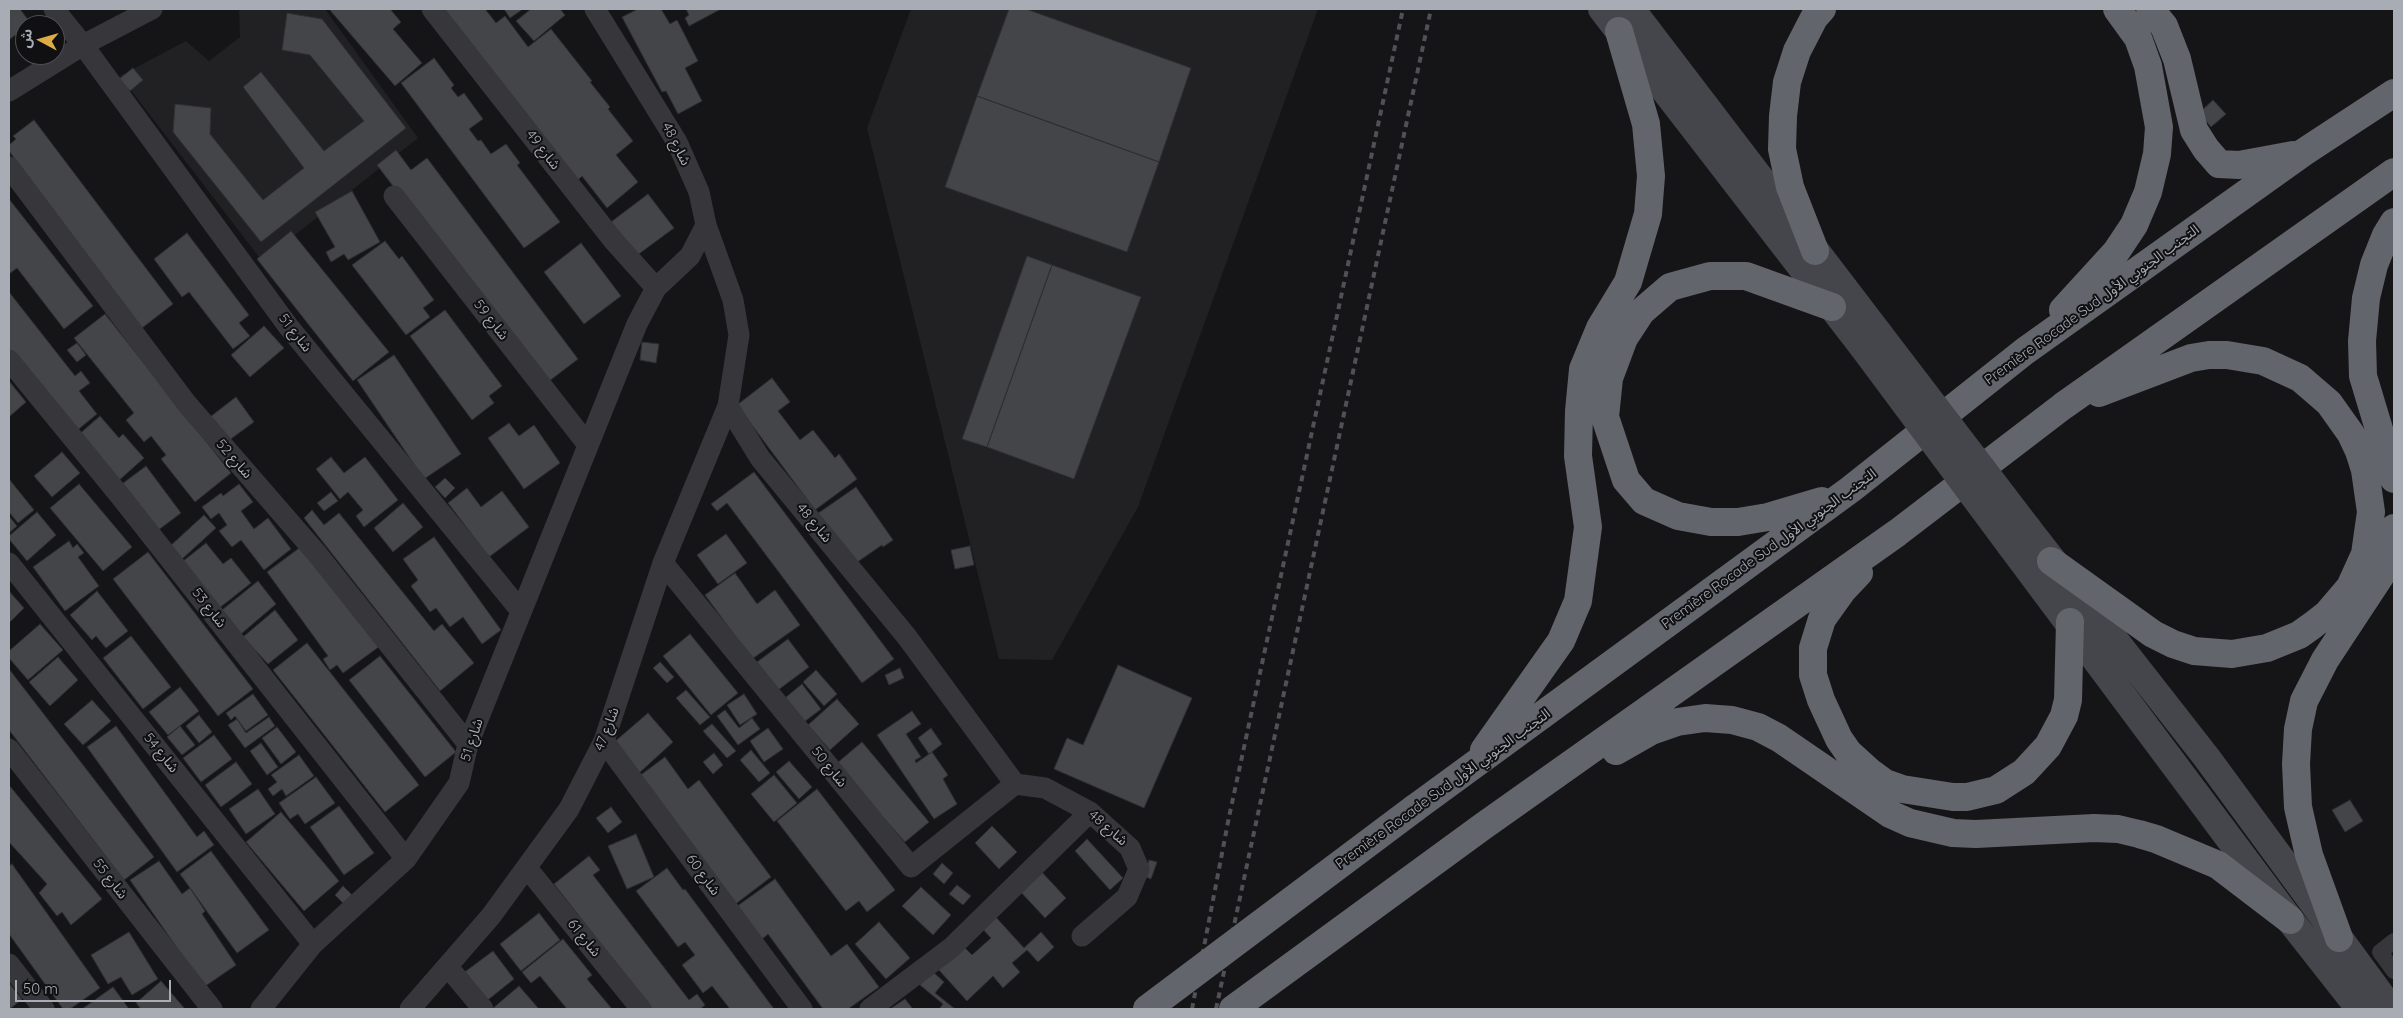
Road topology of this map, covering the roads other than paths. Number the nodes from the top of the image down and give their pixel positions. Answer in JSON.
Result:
{"nodes":[{"id":1,"x":54,"y":9,"type":"edge"},
{"id":2,"x":152,"y":9,"type":"edge"},
{"id":3,"x":432,"y":9,"type":"edge"},
{"id":4,"x":595,"y":9,"type":"edge"},
{"id":5,"x":1602,"y":9,"type":"edge"},
{"id":6,"x":1822,"y":9,"type":"edge"},
{"id":7,"x":2117,"y":9,"type":"edge"},
{"id":8,"x":2150,"y":9,"type":"edge"},
{"id":9,"x":1625,"y":20,"type":"edge"},
{"id":10,"x":83,"y":45,"type":"junction"},
{"id":11,"x":9,"y":91,"type":"edge"},
{"id":12,"x":2394,"y":93,"type":"edge"},
{"id":13,"x":2304,"y":152,"type":"junction"},
{"id":14,"x":9,"y":167,"type":"edge"},
{"id":15,"x":2394,"y":172,"type":"edge"},
{"id":16,"x":394,"y":196,"type":"dead end"},
{"id":17,"x":2394,"y":222,"type":"edge"},
{"id":18,"x":706,"y":225,"type":"junction"},
{"id":19,"x":1815,"y":251,"type":"junction"},
{"id":20,"x":656,"y":288,"type":"junction"},
{"id":21,"x":1832,"y":307,"type":"junction"},
{"id":22,"x":1871,"y":340,"type":"junction"},
{"id":23,"x":2026,"y":351,"type":"junction"},
{"id":24,"x":9,"y":360,"type":"edge"},
{"id":25,"x":728,"y":406,"type":"junction"},
{"id":26,"x":2063,"y":406,"type":"junction"},
{"id":27,"x":588,"y":445,"type":"junction"},
{"id":28,"x":2394,"y":480,"type":"edge"},
{"id":29,"x":1851,"y":489,"type":"junction"},
{"id":30,"x":2394,"y":528,"type":"edge"},
{"id":31,"x":1897,"y":533,"type":"junction"},
{"id":32,"x":2020,"y":537,"type":"junction"},
{"id":33,"x":2051,"y":561,"type":"junction"},
{"id":34,"x":9,"y":563,"type":"edge"},
{"id":35,"x":663,"y":563,"type":"junction"},
{"id":36,"x":520,"y":611,"type":"junction"},
{"id":37,"x":2070,"y":622,"type":"junction"},
{"id":38,"x":604,"y":741,"type":"junction"},
{"id":39,"x":468,"y":744,"type":"junction"},
{"id":40,"x":9,"y":749,"type":"edge"},
{"id":41,"x":1476,"y":764,"type":"junction"},
{"id":42,"x":1015,"y":784,"type":"junction"},
{"id":43,"x":1090,"y":812,"type":"junction"},
{"id":44,"x":1482,"y":827,"type":"junction"},
{"id":45,"x":406,"y":859,"type":"junction"},
{"id":46,"x":528,"y":868,"type":"junction"},
{"id":47,"x":2290,"y":920,"type":"junction"},
{"id":48,"x":1082,"y":936,"type":"dead end"},
{"id":49,"x":2339,"y":938,"type":"junction"},
{"id":50,"x":2394,"y":941,"type":"edge"},
{"id":51,"x":313,"y":944,"type":"junction"},
{"id":52,"x":9,"y":964,"type":"edge"},
{"id":53,"x":448,"y":967,"type":"junction"},
{"id":54,"x":2394,"y":971,"type":"edge"},
{"id":55,"x":44,"y":1009,"type":"edge"},
{"id":56,"x":212,"y":1009,"type":"edge"},
{"id":57,"x":260,"y":1009,"type":"edge"},
{"id":58,"x":410,"y":1009,"type":"edge"},
{"id":59,"x":483,"y":1009,"type":"edge"},
{"id":60,"x":641,"y":1009,"type":"edge"},
{"id":61,"x":802,"y":1009,"type":"edge"},
{"id":62,"x":870,"y":1009,"type":"edge"},
{"id":63,"x":1147,"y":1009,"type":"edge"},
{"id":64,"x":1233,"y":1009,"type":"edge"},
{"id":65,"x":2360,"y":1009,"type":"edge"},
{"id":66,"x":2391,"y":1009,"type":"edge"}],
"edges":[{"from":1,"to":10,"type":"street","name":"شارع 51"},
{"from":2,"to":10,"type":"street"},
{"from":3,"to":20,"type":"street","name":"شارع 49"},
{"from":4,"to":18,"type":"street","name":"شارع 48"},
{"from":5,"to":9,"type":"main road"},
{"from":6,"to":19,"type":"highway"},
{"from":7,"to":23,"type":"highway"},
{"from":8,"to":13,"type":"highway"},
{"from":9,"to":19,"type":"main road"},
{"from":9,"to":21,"type":"main road"},
{"from":9,"to":41,"type":"highway"},
{"from":10,"to":11,"type":"street"},
{"from":10,"to":36,"type":"street","name":"شارع 51"},
{"from":12,"to":13,"type":"highway","name":"Première Rocade Sud التجنب الجنوبي الأول"},
{"from":13,"to":23,"type":"highway","name":"Première Rocade Sud التجنب الجنوبي الأول"},
{"from":14,"to":39,"type":"street","name":"شارع 52"},
{"from":15,"to":26,"type":"highway"},
{"from":16,"to":27,"type":"street","name":"شارع 59"},
{"from":17,"to":28,"type":"highway"},
{"from":18,"to":20,"type":"street","name":"شارع 51"},
{"from":18,"to":25,"type":"street","name":"شارع 48"},
{"from":19,"to":22,"type":"main road"},
{"from":20,"to":27,"type":"street","name":"شارع 51"},
{"from":21,"to":22,"type":"main road"},
{"from":21,"to":29,"type":"highway"},
{"from":22,"to":32,"type":"main road","bridge":true},
{"from":23,"to":29,"type":"highway","name":"Première Rocade Sud التجنب الجنوبي الأول"},
{"from":24,"to":45,"type":"street","name":"شارع 53"},
{"from":25,"to":35,"type":"street","name":"شارع 47"},
{"from":25,"to":42,"type":"street","name":"شارع 48"},
{"from":26,"to":31,"type":"highway"},
{"from":26,"to":33,"type":"highway"},
{"from":27,"to":36,"type":"street","name":"شارع 51"},
{"from":29,"to":41,"type":"highway","name":"Première Rocade Sud التجنب الجنوبي الأول"},
{"from":30,"to":49,"type":"highway"},
{"from":31,"to":37,"type":"highway"},
{"from":31,"to":44,"type":"highway"},
{"from":32,"to":33,"type":"main road"},
{"from":32,"to":37,"type":"main road"},
{"from":33,"to":49,"type":"main road"},
{"from":34,"to":51,"type":"street","name":"شارع 54"},
{"from":35,"to":38,"type":"street","name":"شارع 47"},
{"from":35,"to":42,"type":"street","name":"شارع 50"},
{"from":36,"to":39,"type":"street","name":"شارع 51"},
{"from":37,"to":47,"type":"main road"},
{"from":38,"to":46,"type":"street","name":"شارع 47"},
{"from":38,"to":61,"type":"street","name":"شارع 60"},
{"from":39,"to":45,"type":"street","name":"شارع 51"},
{"from":40,"to":56,"type":"street","name":"شارع 55"},
{"from":41,"to":63,"type":"highway","name":"Première Rocade Sud التجنب الجنوبي الأول","bridge":true},
{"from":42,"to":43,"type":"street","name":"شارع 48"},
{"from":43,"to":48,"type":"street","name":"شارع 48"},
{"from":43,"to":62,"type":"street"},
{"from":44,"to":47,"type":"highway"},
{"from":44,"to":64,"type":"highway"},
{"from":45,"to":51,"type":"street"},
{"from":46,"to":53,"type":"street","name":"شارع 47"},
{"from":46,"to":60,"type":"street","name":"شارع 61"},
{"from":47,"to":65,"type":"main road"},
{"from":49,"to":66,"type":"main road"},
{"from":50,"to":54,"type":"street"},
{"from":51,"to":57,"type":"street"},
{"from":52,"to":55,"type":"street"},
{"from":53,"to":58,"type":"street","name":"شارع 47"},
{"from":53,"to":59,"type":"street"}]}
